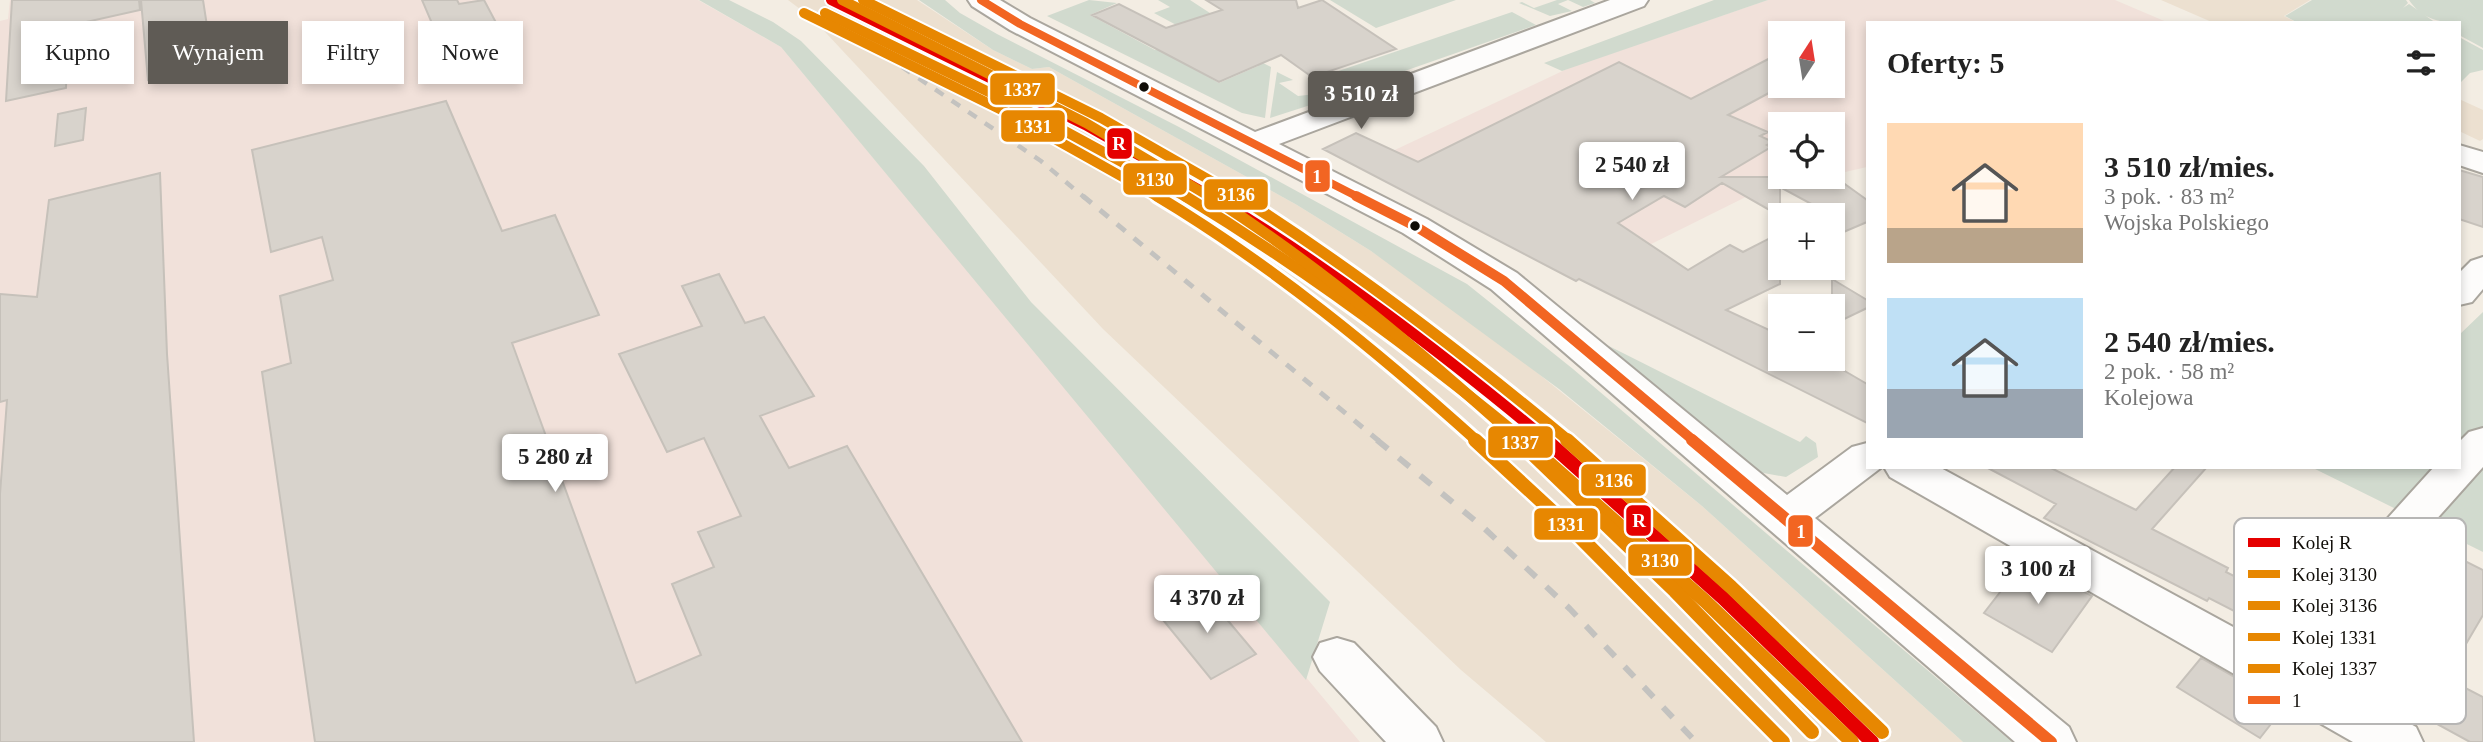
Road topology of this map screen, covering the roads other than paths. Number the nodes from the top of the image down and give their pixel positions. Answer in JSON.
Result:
{"nodes":[{"id":1,"x":981,"y":0,"type":"edge"},
{"id":2,"x":1635,"y":0,"type":"edge"},
{"id":3,"x":1254,"y":143,"type":"junction"},
{"id":4,"x":2461,"y":154,"type":"edge"},
{"id":5,"x":2483,"y":163,"type":"edge"},
{"id":6,"x":2483,"y":268,"type":"edge"},
{"id":7,"x":2461,"y":292,"type":"edge"},
{"id":8,"x":2483,"y":442,"type":"edge"},
{"id":9,"x":1866,"y":458,"type":"edge"},
{"id":10,"x":2461,"y":465,"type":"edge"},
{"id":11,"x":1909,"y":469,"type":"edge"},
{"id":12,"x":2457,"y":469,"type":"edge"},
{"id":13,"x":1786,"y":518,"type":"junction"},
{"id":14,"x":2413,"y":518,"type":"edge"},
{"id":15,"x":2234,"y":650,"type":"edge"},
{"id":16,"x":1337,"y":657,"type":"dead end"},
{"id":17,"x":2366,"y":724,"type":"edge"},
{"id":18,"x":1418,"y":742,"type":"edge"},
{"id":19,"x":2051,"y":742,"type":"edge"},
{"id":20,"x":2398,"y":742,"type":"edge"}],
"edges":[{"from":1,"to":3,"type":"street"},
{"from":2,"to":3,"type":"street"},
{"from":3,"to":13,"type":"street"},
{"from":4,"to":5,"type":"street"},
{"from":6,"to":7,"type":"street"},
{"from":8,"to":10,"type":"street"},
{"from":9,"to":13,"type":"street"},
{"from":11,"to":15,"type":"street"},
{"from":12,"to":14,"type":"street"},
{"from":13,"to":19,"type":"street"},
{"from":16,"to":18,"type":"street"},
{"from":17,"to":20,"type":"street"}]}
